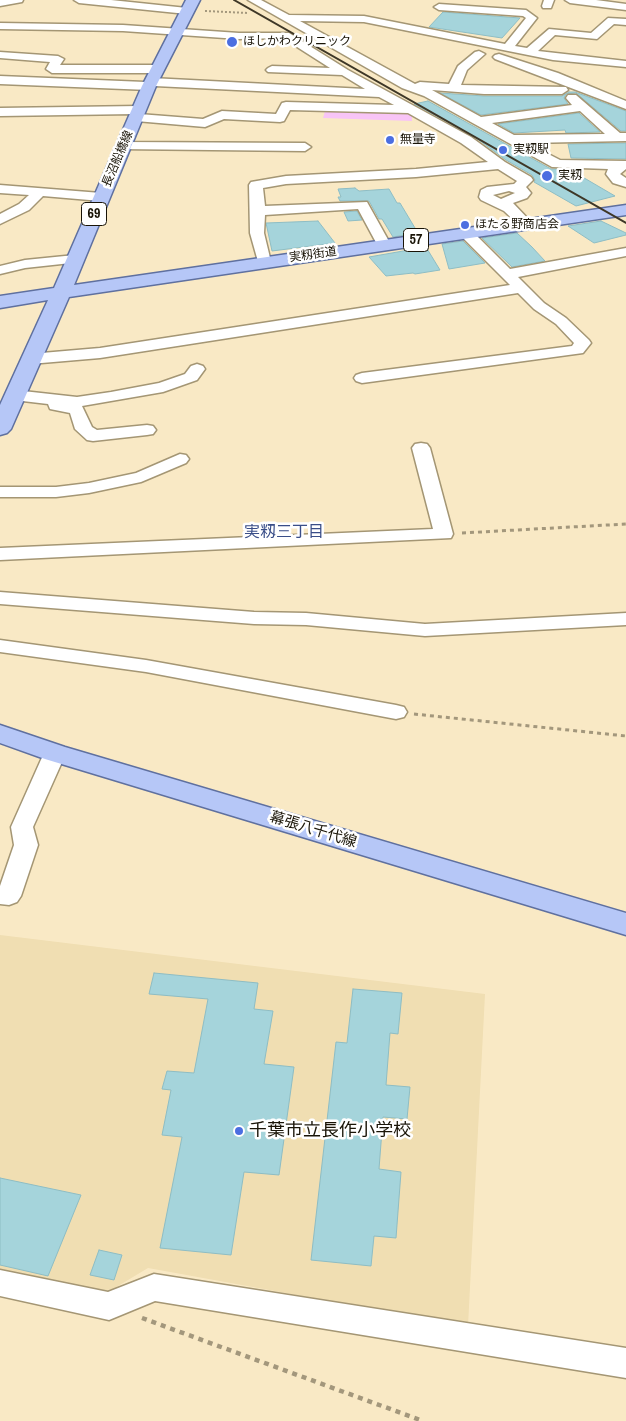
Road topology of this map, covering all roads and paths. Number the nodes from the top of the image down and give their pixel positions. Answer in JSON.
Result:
{"nodes":[{"id":1,"x":18,"y":0,"type":"edge"},
{"id":2,"x":79,"y":0,"type":"edge"},
{"id":3,"x":253,"y":0,"type":"edge"},
{"id":4,"x":570,"y":0,"type":"edge"},
{"id":5,"x":0,"y":3,"type":"edge"},
{"id":6,"x":433,"y":3,"type":"edge"},
{"id":7,"x":190,"y":5,"type":"edge"},
{"id":8,"x":626,"y":7,"type":"edge"},
{"id":9,"x":286,"y":18,"type":"junction"},
{"id":10,"x":317,"y":20,"type":"junction"},
{"id":11,"x":626,"y":22,"type":"edge"},
{"id":12,"x":588,"y":23,"type":"dead end"},
{"id":13,"x":606,"y":25,"type":"junction"},
{"id":14,"x":0,"y":26,"type":"edge"},
{"id":15,"x":177,"y":30,"type":"junction"},
{"id":16,"x":308,"y":31,"type":"junction"},
{"id":17,"x":334,"y":32,"type":"dead end"},
{"id":18,"x":378,"y":34,"type":"dead end"},
{"id":19,"x":285,"y":35,"type":"junction"},
{"id":20,"x":593,"y":37,"type":"junction"},
{"id":21,"x":508,"y":47,"type":"junction"},
{"id":22,"x":445,"y":48,"type":"dead end"},
{"id":23,"x":530,"y":51,"type":"junction"},
{"id":24,"x":479,"y":54,"type":"junction"},
{"id":25,"x":0,"y":55,"type":"edge"},
{"id":26,"x":577,"y":60,"type":"junction"},
{"id":27,"x":626,"y":63,"type":"edge"},
{"id":28,"x":272,"y":70,"type":"dead end"},
{"id":29,"x":344,"y":72,"type":"junction"},
{"id":30,"x":153,"y":79,"type":"junction"},
{"id":31,"x":0,"y":80,"type":"edge"},
{"id":32,"x":560,"y":84,"type":"junction"},
{"id":33,"x":406,"y":85,"type":"junction"},
{"id":34,"x":454,"y":87,"type":"junction"},
{"id":35,"x":384,"y":94,"type":"junction"},
{"id":36,"x":626,"y":105,"type":"edge"},
{"id":37,"x":582,"y":107,"type":"junction"},
{"id":38,"x":410,"y":109,"type":"junction"},
{"id":39,"x":0,"y":112,"type":"edge"},
{"id":40,"x":138,"y":113,"type":"junction"},
{"id":41,"x":478,"y":121,"type":"junction"},
{"id":42,"x":622,"y":137,"type":"edge"},
{"id":43,"x":511,"y":138,"type":"junction"},
{"id":44,"x":123,"y":146,"type":"junction"},
{"id":45,"x":305,"y":147,"type":"dead end"},
{"id":46,"x":500,"y":165,"type":"junction"},
{"id":47,"x":626,"y":166,"type":"edge"},
{"id":48,"x":626,"y":183,"type":"edge"},
{"id":49,"x":517,"y":188,"type":"junction"},
{"id":50,"x":0,"y":189,"type":"edge"},
{"id":51,"x":39,"y":193,"type":"junction"},
{"id":52,"x":102,"y":197,"type":"junction"},
{"id":53,"x":509,"y":208,"type":"junction"},
{"id":54,"x":626,"y":210,"type":"edge"},
{"id":55,"x":258,"y":211,"type":"junction"},
{"id":56,"x":0,"y":220,"type":"edge"},
{"id":57,"x":526,"y":224,"type":"junction"},
{"id":58,"x":466,"y":233,"type":"junction"},
{"id":59,"x":384,"y":245,"type":"junction"},
{"id":60,"x":626,"y":252,"type":"edge"},
{"id":61,"x":75,"y":259,"type":"junction"},
{"id":62,"x":264,"y":262,"type":"junction"},
{"id":63,"x":0,"y":270,"type":"edge"},
{"id":64,"x":508,"y":274,"type":"junction"},
{"id":65,"x":522,"y":288,"type":"junction"},
{"id":66,"x":62,"y":291,"type":"junction"},
{"id":67,"x":0,"y":302,"type":"edge"},
{"id":68,"x":30,"y":358,"type":"junction"},
{"id":69,"x":197,"y":369,"type":"dead end"},
{"id":70,"x":362,"y":378,"type":"dead end"},
{"id":71,"x":13,"y":399,"type":"junction"},
{"id":72,"x":0,"y":429,"type":"edge"},
{"id":73,"x":147,"y":430,"type":"dead end"},
{"id":74,"x":421,"y":448,"type":"dead end"},
{"id":75,"x":180,"y":459,"type":"dead end"},
{"id":76,"x":0,"y":492,"type":"edge"},
{"id":77,"x":626,"y":524,"type":"edge"},
{"id":78,"x":444,"y":534,"type":"junction"},
{"id":79,"x":0,"y":554,"type":"edge"},
{"id":80,"x":0,"y":598,"type":"edge"},
{"id":81,"x":626,"y":619,"type":"edge"},
{"id":82,"x":0,"y":646,"type":"edge"},
{"id":83,"x":396,"y":712,"type":"joint"},
{"id":84,"x":0,"y":734,"type":"edge"},
{"id":85,"x":626,"y":736,"type":"edge"},
{"id":86,"x":55,"y":752,"type":"junction"},
{"id":87,"x":0,"y":895,"type":"edge"},
{"id":88,"x":626,"y":924,"type":"edge"},
{"id":89,"x":0,"y":1283,"type":"edge"},
{"id":90,"x":108,"y":1306,"type":"junction"},
{"id":91,"x":626,"y":1363,"type":"edge"},
{"id":92,"x":423,"y":1421,"type":"edge"}],
"edges":[{"from":1,"to":5,"type":"street"},
{"from":2,"to":7,"type":"street"},
{"from":3,"to":9,"type":"street"},
{"from":4,"to":8,"type":"street"},
{"from":6,"to":21,"type":"street"},
{"from":7,"to":15,"type":"main road","name":"長沼船橋線","number":"69"},
{"from":7,"to":19,"type":"path"},
{"from":9,"to":10,"type":"street"},
{"from":9,"to":16,"type":"street"},
{"from":10,"to":18,"type":"street"},
{"from":10,"to":21,"type":"street"},
{"from":11,"to":13,"type":"street"},
{"from":12,"to":13,"type":"street"},
{"from":13,"to":20,"type":"street"},
{"from":14,"to":15,"type":"street"},
{"from":15,"to":19,"type":"street"},
{"from":15,"to":30,"type":"main road","name":"長沼船橋線","number":"69"},
{"from":16,"to":17,"type":"street"},
{"from":16,"to":33,"type":"street"},
{"from":19,"to":29,"type":"street"},
{"from":20,"to":23,"type":"street"},
{"from":20,"to":26,"type":"street"},
{"from":21,"to":23,"type":"street"},
{"from":22,"to":24,"type":"street"},
{"from":23,"to":26,"type":"street"},
{"from":24,"to":32,"type":"street"},
{"from":24,"to":34,"type":"street"},
{"from":25,"to":30,"type":"street"},
{"from":26,"to":27,"type":"street"},
{"from":28,"to":29,"type":"street"},
{"from":29,"to":35,"type":"street"},
{"from":30,"to":31,"type":"street"},
{"from":30,"to":35,"type":"street"},
{"from":30,"to":40,"type":"main road","name":"長沼船橋線","number":"69"},
{"from":32,"to":34,"type":"street"},
{"from":32,"to":36,"type":"street"},
{"from":32,"to":37,"type":"street"},
{"from":33,"to":34,"type":"street"},
{"from":33,"to":41,"type":"street"},
{"from":35,"to":38,"type":"street"},
{"from":37,"to":41,"type":"street"},
{"from":37,"to":42,"type":"street"},
{"from":38,"to":40,"type":"street"},
{"from":38,"to":46,"type":"street"},
{"from":39,"to":40,"type":"street"},
{"from":40,"to":44,"type":"main road","name":"長沼船橋線","number":"69"},
{"from":41,"to":43,"type":"street"},
{"from":42,"to":43,"type":"street"},
{"from":43,"to":47,"type":"street"},
{"from":44,"to":45,"type":"street"},
{"from":44,"to":52,"type":"main road","name":"長沼船橋線","number":"69"},
{"from":46,"to":49,"type":"street"},
{"from":46,"to":55,"type":"street"},
{"from":47,"to":48,"type":"street"},
{"from":49,"to":53,"type":"street"},
{"from":49,"to":53,"type":"street"},
{"from":50,"to":51,"type":"street"},
{"from":51,"to":52,"type":"street"},
{"from":51,"to":56,"type":"street"},
{"from":52,"to":61,"type":"main road","name":"長沼船橋線","number":"69"},
{"from":53,"to":57,"type":"street"},
{"from":54,"to":57,"type":"main road","name":"実籾街道","number":"57"},
{"from":55,"to":59,"type":"street"},
{"from":55,"to":62,"type":"street"},
{"from":57,"to":58,"type":"main road","name":"実籾街道","number":"57"},
{"from":58,"to":59,"type":"main road","name":"実籾街道","number":"57"},
{"from":58,"to":64,"type":"street"},
{"from":59,"to":62,"type":"main road","name":"実籾街道","number":"57"},
{"from":60,"to":64,"type":"street"},
{"from":61,"to":63,"type":"street"},
{"from":61,"to":66,"type":"main road","name":"長沼船橋線","number":"69"},
{"from":62,"to":66,"type":"main road","name":"実籾街道","number":"57"},
{"from":64,"to":65,"type":"street"},
{"from":65,"to":68,"type":"street"},
{"from":65,"to":70,"type":"street"},
{"from":66,"to":67,"type":"main road","name":"実籾街道","number":"57"},
{"from":66,"to":68,"type":"main road","name":"長沼船橋線","number":"69"},
{"from":68,"to":71,"type":"main road","name":"長沼船橋線","number":"69"},
{"from":69,"to":71,"type":"street"},
{"from":71,"to":72,"type":"main road","name":"長沼船橋線","number":"69"},
{"from":71,"to":73,"type":"street"},
{"from":74,"to":78,"type":"street"},
{"from":75,"to":76,"type":"street"},
{"from":77,"to":78,"type":"path"},
{"from":78,"to":79,"type":"street"},
{"from":80,"to":81,"type":"street"},
{"from":82,"to":83,"type":"street"},
{"from":83,"to":85,"type":"path"},
{"from":84,"to":86,"type":"main road","name":"幕張八千代線"},
{"from":86,"to":87,"type":"street"},
{"from":86,"to":88,"type":"main road","name":"幕張八千代線"},
{"from":89,"to":90,"type":"street"},
{"from":90,"to":91,"type":"street"},
{"from":90,"to":92,"type":"path"}]}
